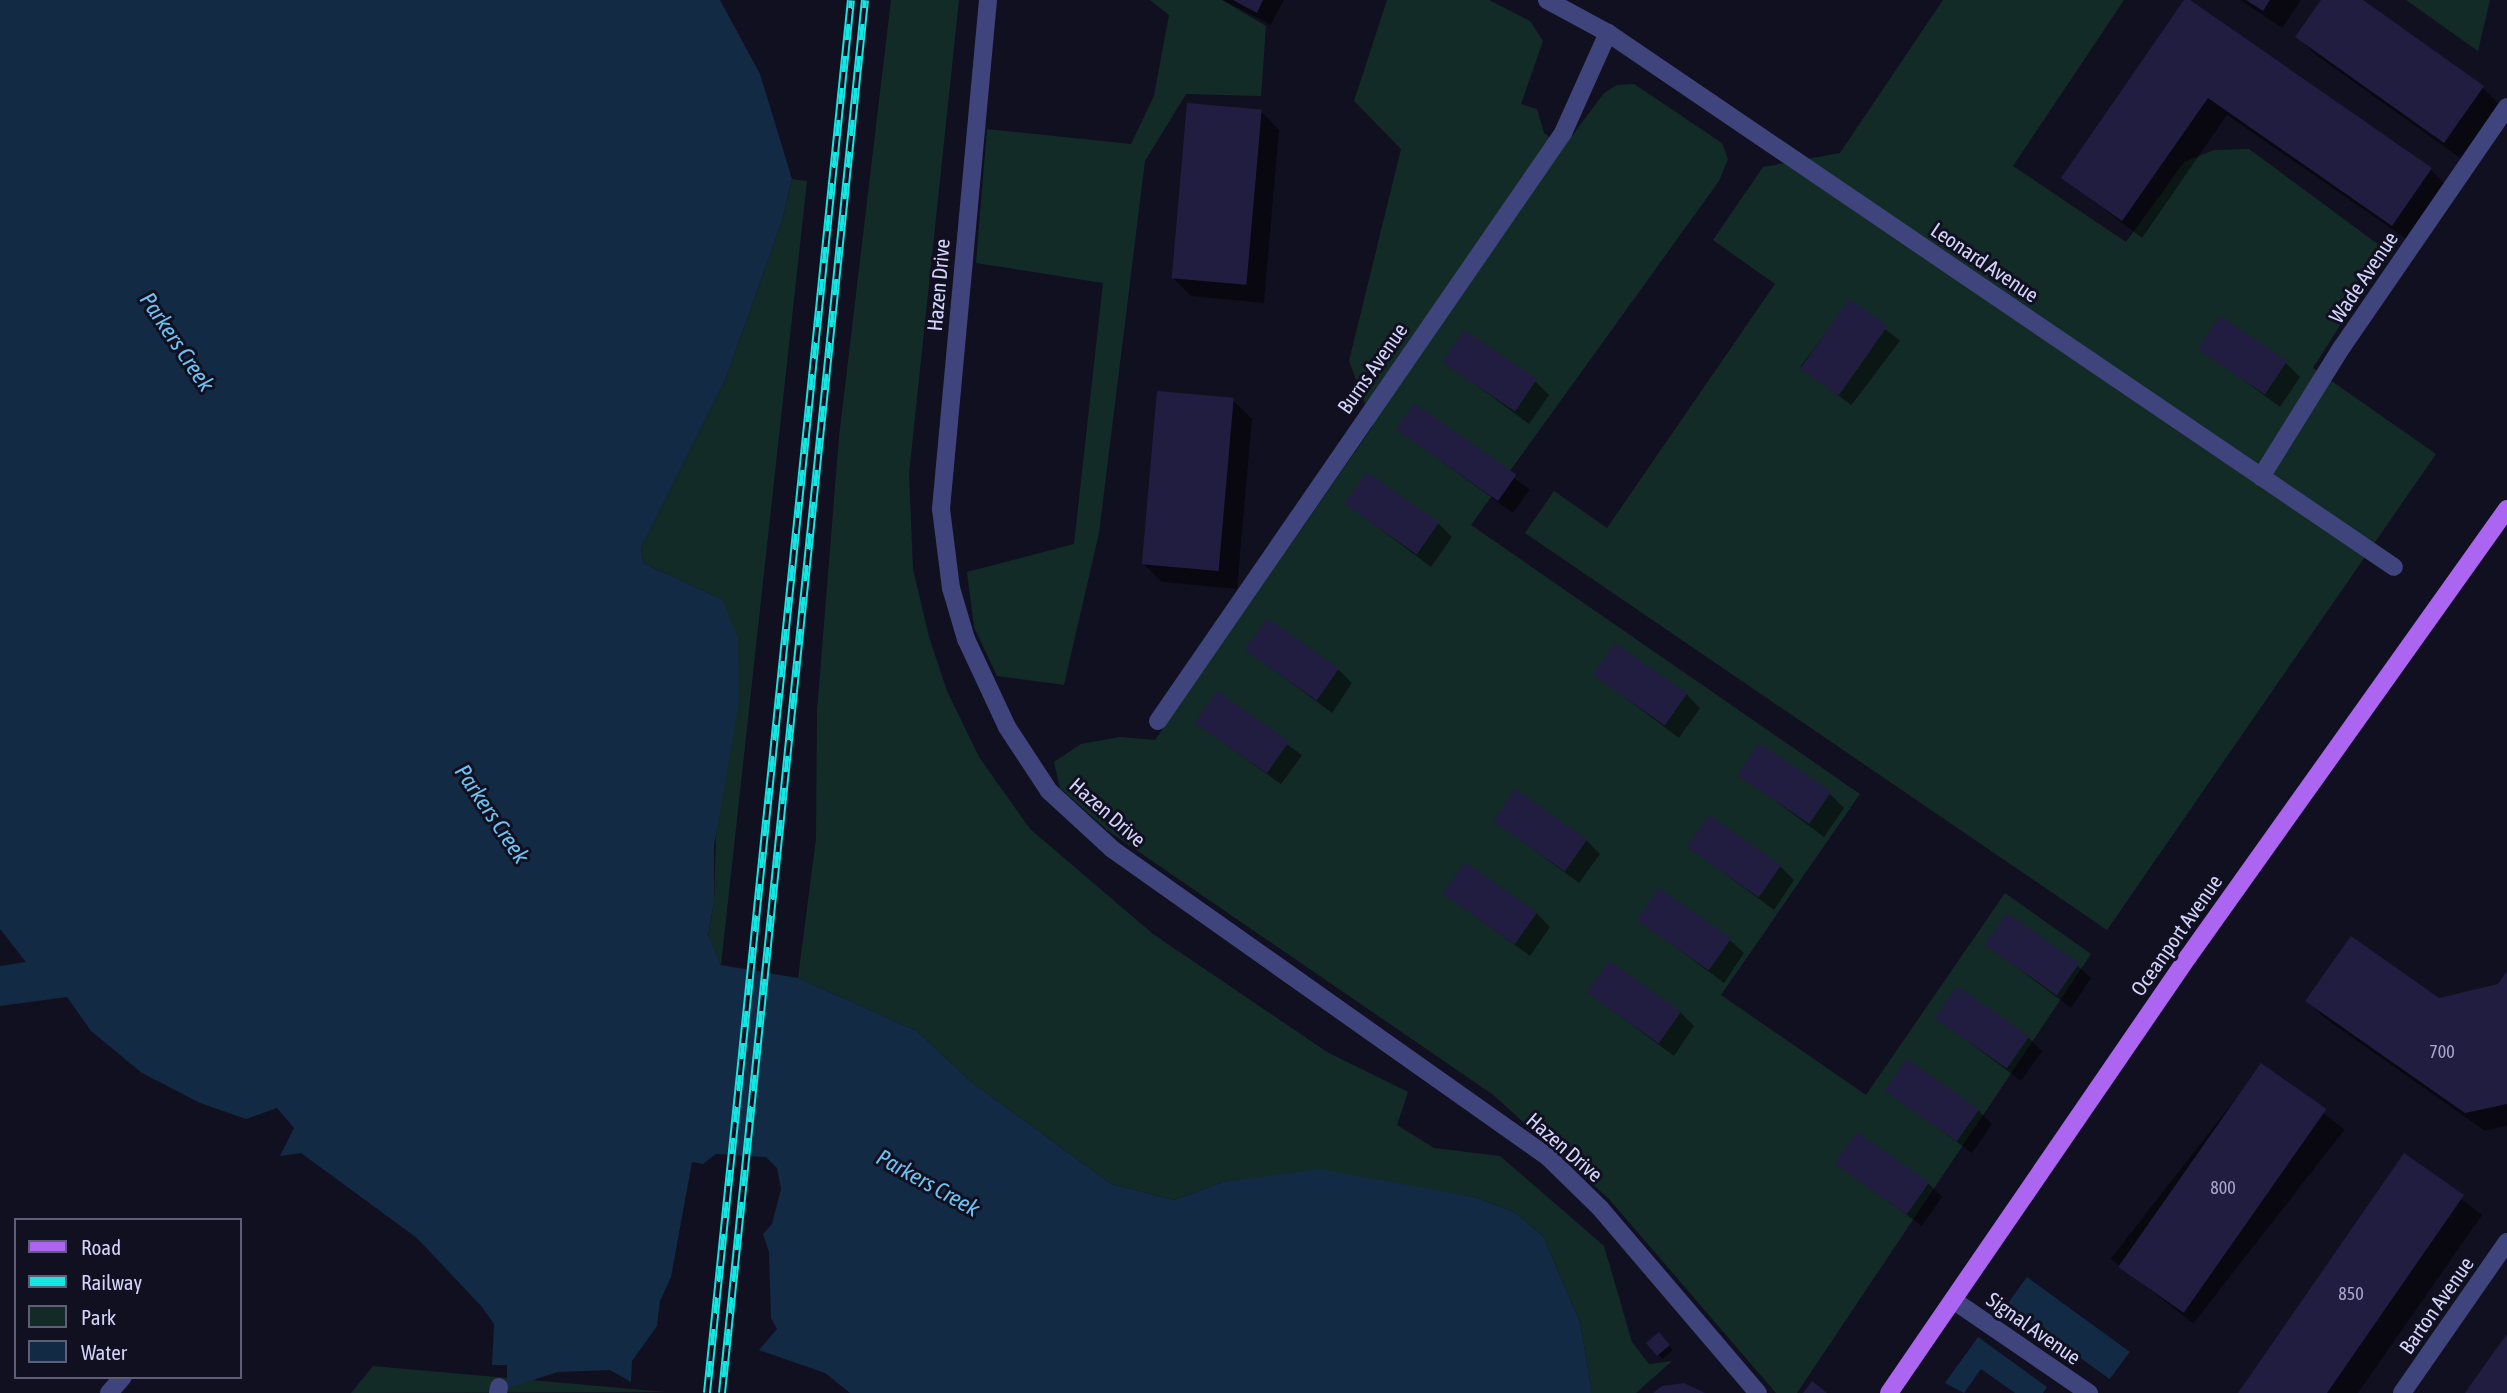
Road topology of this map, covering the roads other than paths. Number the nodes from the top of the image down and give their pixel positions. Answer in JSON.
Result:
{"nodes":[{"id":1,"x":988,"y":0,"type":"edge"},
{"id":2,"x":1547,"y":0,"type":"edge"},
{"id":3,"x":1608,"y":33,"type":"junction"},
{"id":4,"x":2507,"y":107,"type":"edge"},
{"id":5,"x":2261,"y":477,"type":"junction"},
{"id":6,"x":2507,"y":509,"type":"edge"},
{"id":7,"x":2394,"y":567,"type":"dead end"},
{"id":8,"x":1158,"y":721,"type":"dead end"},
{"id":9,"x":2507,"y":1242,"type":"edge"},
{"id":10,"x":1953,"y":1300,"type":"junction"},
{"id":11,"x":121,"y":1379,"type":"edge"},
{"id":12,"x":2082,"y":1391,"type":"edge"},
{"id":13,"x":109,"y":1393,"type":"edge"},
{"id":14,"x":1758,"y":1393,"type":"edge"},
{"id":15,"x":1889,"y":1393,"type":"edge"},
{"id":16,"x":2402,"y":1393,"type":"edge"}],
"edges":[{"from":1,"to":14,"type":"street","name":"Hazen Drive"},
{"from":2,"to":3,"type":"street","name":"Leonard Avenue"},
{"from":3,"to":5,"type":"street","name":"Leonard Avenue"},
{"from":3,"to":8,"type":"street","name":"Burns Avenue"},
{"from":4,"to":5,"type":"street","name":"Wade Avenue"},
{"from":5,"to":7,"type":"street","name":"Leonard Avenue"},
{"from":6,"to":10,"type":"main road","name":"Oceanport Avenue"},
{"from":9,"to":16,"type":"street","name":"Barton Avenue"},
{"from":10,"to":12,"type":"street","name":"Signal Avenue"},
{"from":10,"to":15,"type":"main road","name":"Oceanport Avenue"},
{"from":11,"to":13,"type":"street"}]}
